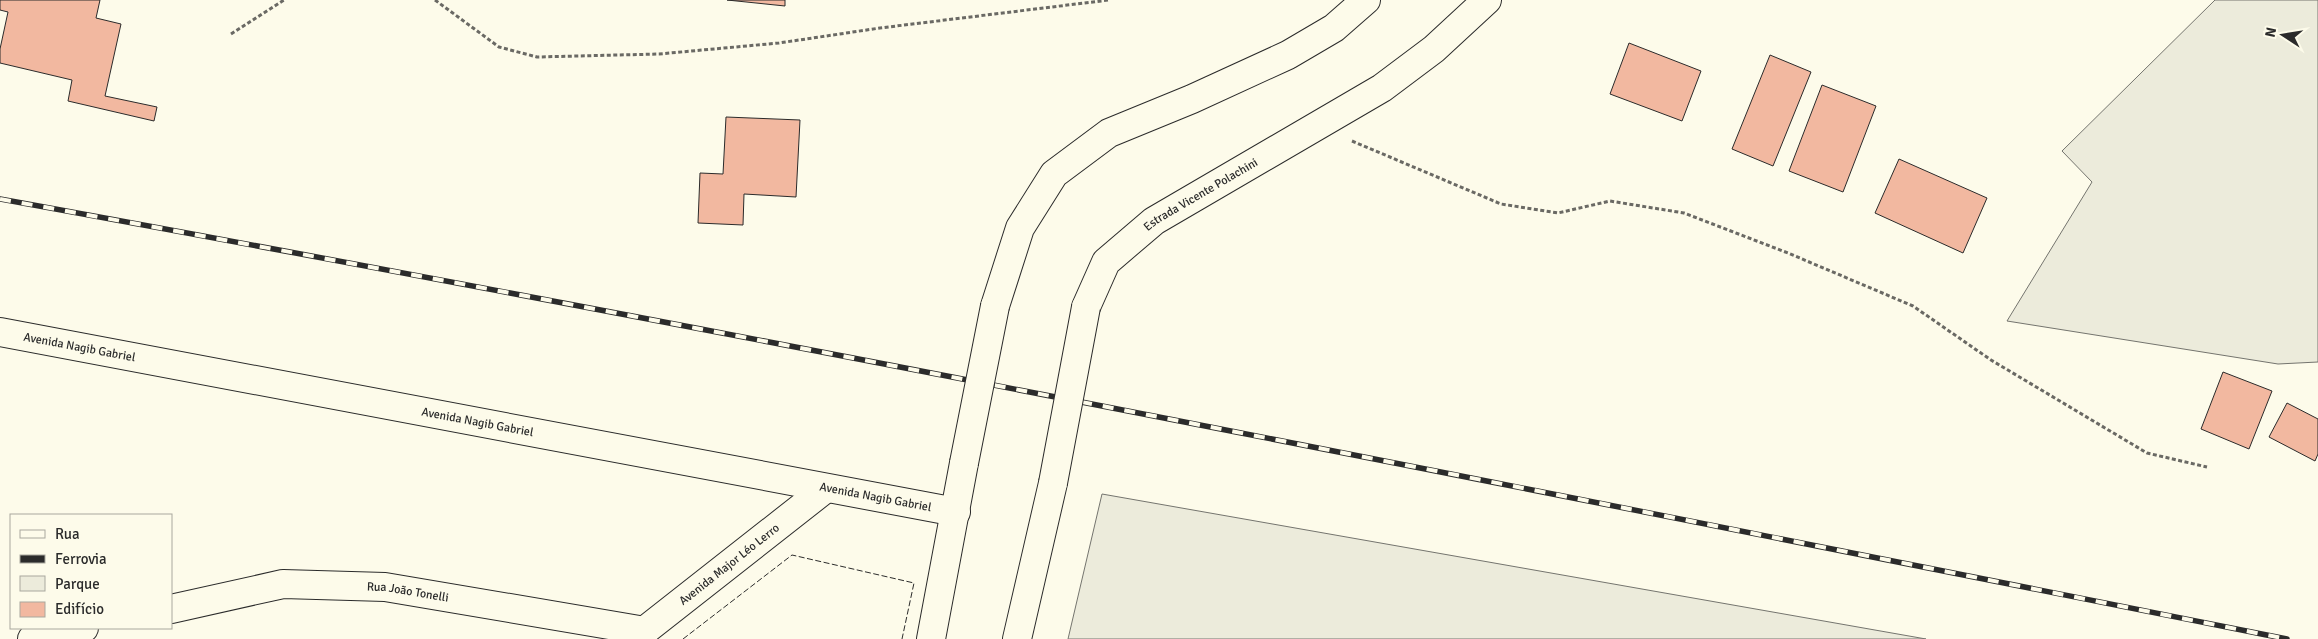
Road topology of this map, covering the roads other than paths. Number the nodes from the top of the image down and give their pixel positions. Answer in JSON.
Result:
{"nodes":[{"id":1,"x":1366,"y":0,"type":"edge"},
{"id":2,"x":1487,"y":0,"type":"edge"},
{"id":3,"x":0,"y":332,"type":"edge"},
{"id":4,"x":825,"y":489,"type":"junction"},
{"id":5,"x":956,"y":512,"type":"junction"},
{"id":6,"x":172,"y":609,"type":"edge"},
{"id":7,"x":79,"y":629,"type":"edge"},
{"id":8,"x":639,"y":635,"type":"edge"},
{"id":9,"x":32,"y":639,"type":"edge"},
{"id":10,"x":931,"y":639,"type":"edge"},
{"id":11,"x":1017,"y":639,"type":"edge"}],
"edges":[{"from":1,"to":5,"type":"street","bridge":true},
{"from":2,"to":11,"type":"street","name":"Estrada Vicente Polachini","bridge":true},
{"from":3,"to":4,"type":"street","name":"Avenida Nagib Gabriel"},
{"from":4,"to":5,"type":"street","name":"Avenida Nagib Gabriel"},
{"from":4,"to":8,"type":"street","name":"Avenida Major Léo Lerro"},
{"from":5,"to":10,"type":"street"},
{"from":6,"to":8,"type":"street","name":"Rua João Tonelli"},
{"from":7,"to":9,"type":"street"}]}
